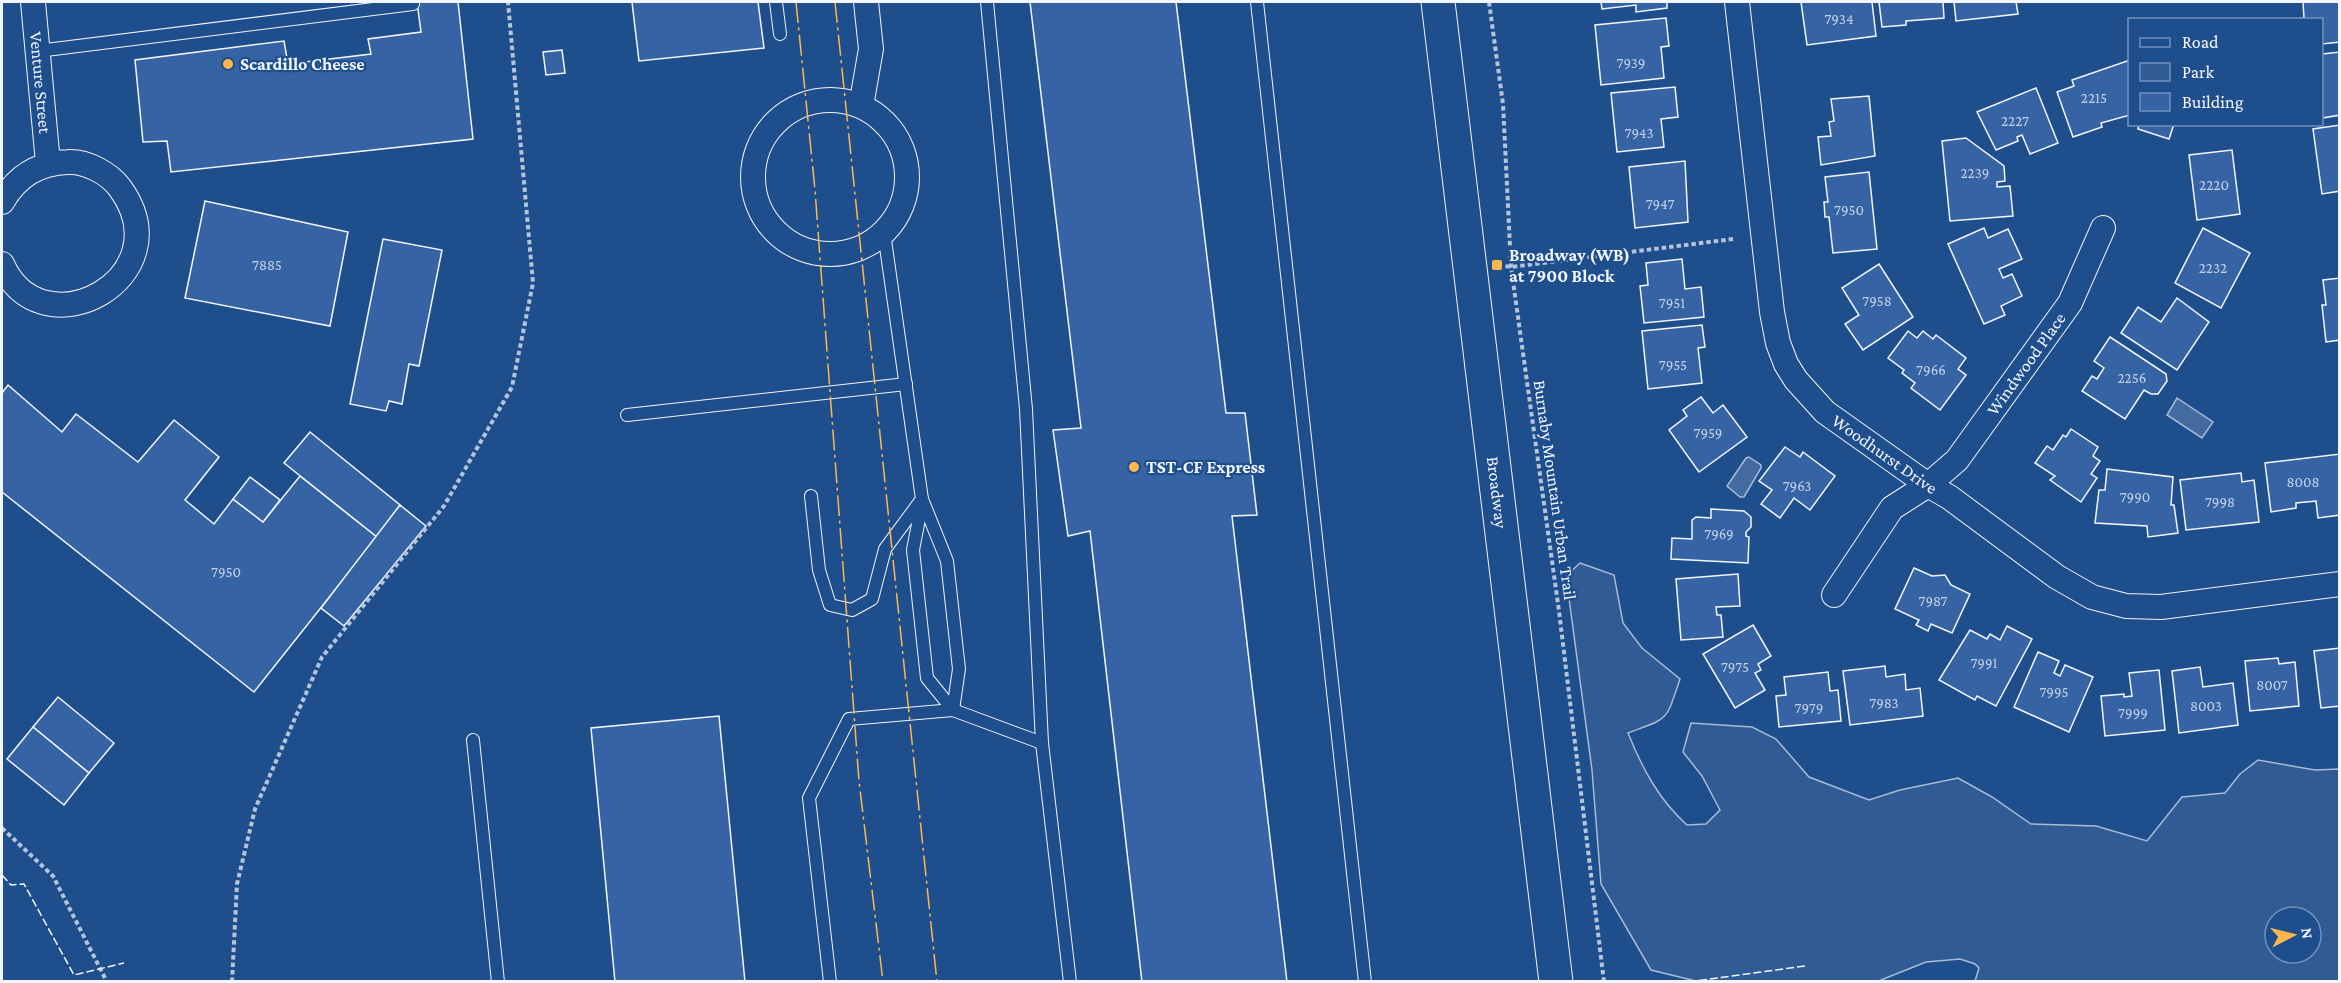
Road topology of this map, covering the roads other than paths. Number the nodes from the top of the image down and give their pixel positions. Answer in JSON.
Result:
{"nodes":[{"id":1,"x":33,"y":2,"type":"edge"},
{"id":2,"x":776,"y":2,"type":"edge"},
{"id":3,"x":866,"y":2,"type":"edge"},
{"id":4,"x":987,"y":2,"type":"edge"},
{"id":5,"x":1257,"y":2,"type":"edge"},
{"id":6,"x":1438,"y":2,"type":"edge"},
{"id":7,"x":1737,"y":2,"type":"edge"},
{"id":8,"x":413,"y":4,"type":"dead end"},
{"id":9,"x":780,"y":33,"type":"dead end"},
{"id":10,"x":38,"y":51,"type":"junction"},
{"id":11,"x":861,"y":106,"type":"junction"},
{"id":12,"x":48,"y":164,"type":"junction"},
{"id":13,"x":2,"y":202,"type":"edge"},
{"id":14,"x":2103,"y":228,"type":"dead end"},
{"id":15,"x":884,"y":233,"type":"junction"},
{"id":16,"x":2,"y":264,"type":"edge"},
{"id":17,"x":906,"y":384,"type":"junction"},
{"id":18,"x":627,"y":415,"type":"dead end"},
{"id":19,"x":1928,"y":485,"type":"junction"},
{"id":20,"x":810,"y":496,"type":"dead end"},
{"id":21,"x":922,"y":499,"type":"junction"},
{"id":22,"x":2340,"y":584,"type":"edge"},
{"id":23,"x":1834,"y":595,"type":"dead end"},
{"id":24,"x":953,"y":710,"type":"junction"},
{"id":25,"x":472,"y":740,"type":"dead end"},
{"id":26,"x":1042,"y":743,"type":"junction"},
{"id":27,"x":498,"y":981,"type":"edge"},
{"id":28,"x":830,"y":981,"type":"edge"},
{"id":29,"x":1070,"y":981,"type":"edge"},
{"id":30,"x":1365,"y":981,"type":"edge"},
{"id":31,"x":1556,"y":981,"type":"edge"}],
"edges":[{"from":1,"to":10,"type":"street","name":"Venture Street"},
{"from":2,"to":9,"type":"lane"},
{"from":3,"to":11,"type":"street"},
{"from":4,"to":26,"type":"lane"},
{"from":5,"to":30,"type":"lane"},
{"from":6,"to":31,"type":"street","name":"Broadway"},
{"from":7,"to":19,"type":"street","name":"Woodhurst Drive"},
{"from":8,"to":10,"type":"lane"},
{"from":10,"to":12,"type":"street","name":"Venture Street"},
{"from":11,"to":15,"type":"street"},
{"from":11,"to":15,"type":"street"},
{"from":12,"to":13,"type":"street"},
{"from":12,"to":16,"type":"street"},
{"from":14,"to":19,"type":"street","name":"Windwood Place"},
{"from":15,"to":17,"type":"lane"},
{"from":17,"to":18,"type":"lane"},
{"from":17,"to":21,"type":"lane"},
{"from":19,"to":22,"type":"street","name":"Woodhurst Drive"},
{"from":19,"to":23,"type":"street","name":"Windwood Place"},
{"from":20,"to":21,"type":"lane"},
{"from":21,"to":24,"type":"lane"},
{"from":21,"to":24,"type":"lane"},
{"from":24,"to":26,"type":"lane"},
{"from":24,"to":28,"type":"lane"},
{"from":25,"to":27,"type":"lane"},
{"from":26,"to":29,"type":"lane"}]}
